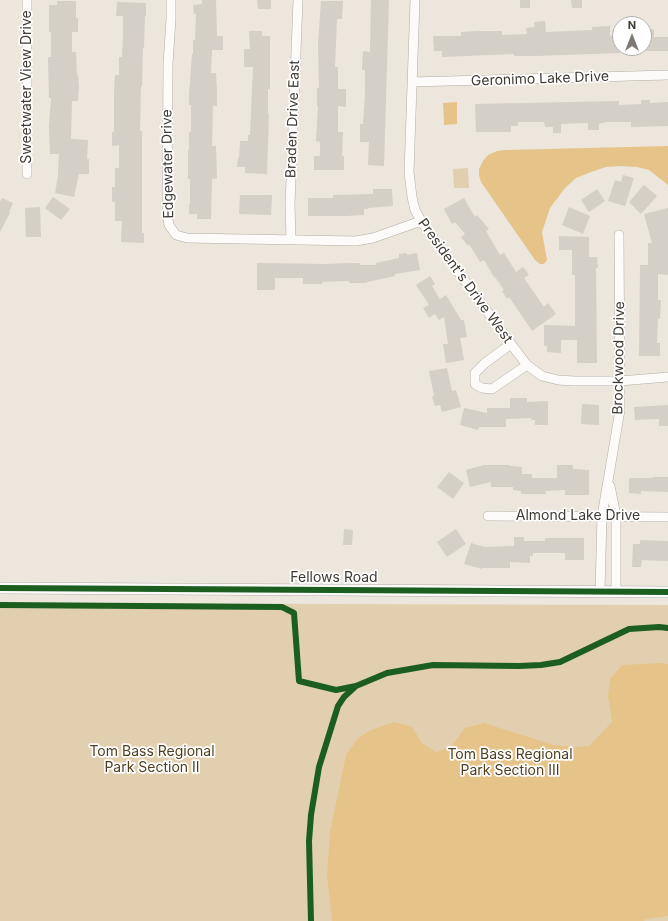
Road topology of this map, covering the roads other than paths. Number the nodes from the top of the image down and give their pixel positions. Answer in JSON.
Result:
{"nodes":[{"id":1,"x":27,"y":0,"type":"edge"},
{"id":2,"x":171,"y":0,"type":"edge"},
{"id":3,"x":298,"y":0,"type":"edge"},
{"id":4,"x":415,"y":0,"type":"edge"},
{"id":5,"x":668,"y":75,"type":"edge"},
{"id":6,"x":412,"y":82,"type":"junction"},
{"id":7,"x":27,"y":174,"type":"dead end"},
{"id":8,"x":421,"y":221,"type":"junction"},
{"id":9,"x":619,"y":235,"type":"dead end"},
{"id":10,"x":291,"y":239,"type":"junction"},
{"id":11,"x":511,"y":344,"type":"junction"},
{"id":12,"x":528,"y":365,"type":"junction"},
{"id":13,"x":668,"y":377,"type":"edge"},
{"id":14,"x":620,"y":381,"type":"junction"},
{"id":15,"x":608,"y":481,"type":"junction"},
{"id":16,"x":488,"y":516,"type":"dead end"},
{"id":17,"x":602,"y":516,"type":"junction"},
{"id":18,"x":616,"y":516,"type":"junction"},
{"id":19,"x":668,"y":517,"type":"edge"},
{"id":20,"x":0,"y":588,"type":"edge"},
{"id":21,"x":600,"y":592,"type":"junction"},
{"id":22,"x":616,"y":592,"type":"junction"},
{"id":23,"x":668,"y":592,"type":"edge"}],
"edges":[{"from":1,"to":7,"type":"street","name":"Sweetwater View Drive"},
{"from":2,"to":10,"type":"street","name":"Edgewater Drive"},
{"from":3,"to":10,"type":"street","name":"Braden Drive East"},
{"from":4,"to":6,"type":"street","name":"President's Drive West"},
{"from":5,"to":6,"type":"street","name":"Geronimo Lake Drive"},
{"from":6,"to":8,"type":"street","name":"President's Drive West"},
{"from":8,"to":10,"type":"street","name":"Edgewater Drive"},
{"from":8,"to":11,"type":"street","name":"President's Drive West"},
{"from":9,"to":14,"type":"street","name":"Brockwood Drive"},
{"from":11,"to":12,"type":"street","name":"President's Drive West"},
{"from":11,"to":12,"type":"street"},
{"from":12,"to":14,"type":"street","name":"President's Drive West"},
{"from":13,"to":14,"type":"street","name":"President's Drive West"},
{"from":14,"to":15,"type":"street","name":"Brockwood Drive"},
{"from":15,"to":17,"type":"street","name":"Brockwood Drive"},
{"from":15,"to":18,"type":"street","name":"Brockwood Drive"},
{"from":16,"to":17,"type":"street","name":"Almond Lake Drive"},
{"from":17,"to":18,"type":"street","name":"Almond Lake Drive"},
{"from":17,"to":21,"type":"street","name":"Brockwood Drive"},
{"from":18,"to":19,"type":"street","name":"Almond Lake Drive"},
{"from":18,"to":22,"type":"street","name":"Brockwood Drive"},
{"from":20,"to":21,"type":"street","name":"Fellows Road"},
{"from":21,"to":22,"type":"street","name":"Fellows Road"},
{"from":22,"to":23,"type":"street","name":"Fellows Road"}]}
